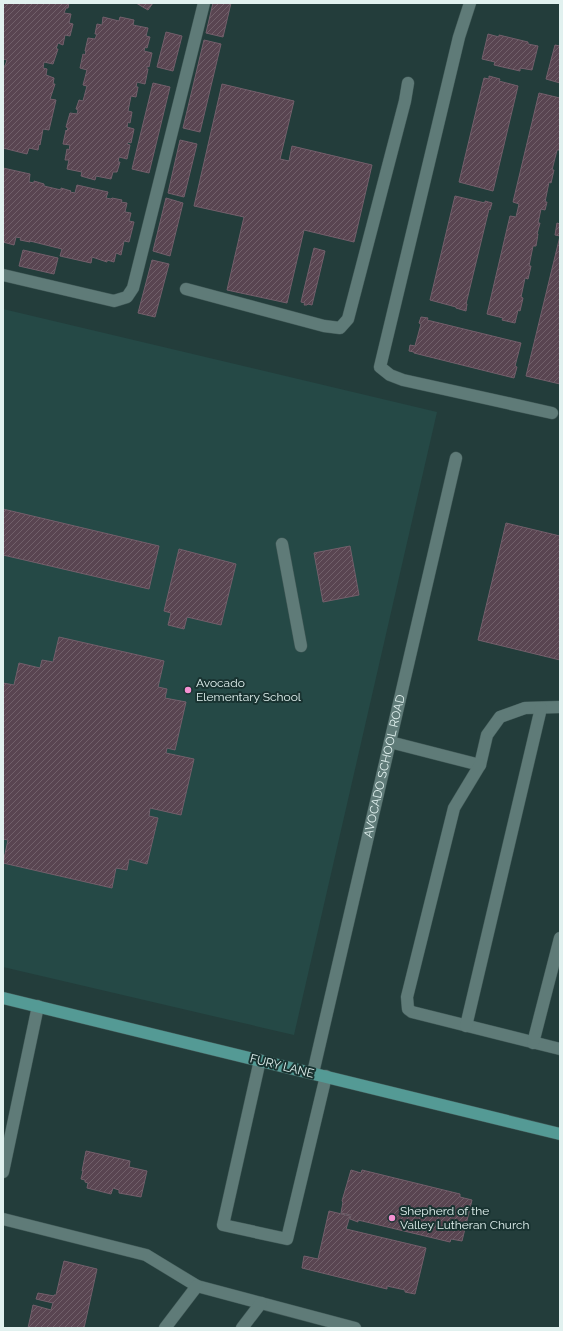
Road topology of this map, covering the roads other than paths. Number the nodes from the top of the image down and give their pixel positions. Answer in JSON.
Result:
{"nodes":[{"id":1,"x":204,"y":3,"type":"edge"},
{"id":2,"x":470,"y":3,"type":"edge"},
{"id":3,"x":408,"y":83,"type":"dead end"},
{"id":4,"x":3,"y":275,"type":"edge"},
{"id":5,"x":186,"y":289,"type":"dead end"},
{"id":6,"x":552,"y":413,"type":"dead end"},
{"id":7,"x":456,"y":458,"type":"dead end"},
{"id":8,"x":282,"y":544,"type":"dead end"},
{"id":9,"x":301,"y":646,"type":"dead end"},
{"id":10,"x":560,"y":707,"type":"edge"},
{"id":11,"x":541,"y":708,"type":"junction"},
{"id":12,"x":390,"y":742,"type":"junction"},
{"id":13,"x":480,"y":765,"type":"junction"},
{"id":14,"x":560,"y":938,"type":"edge"},
{"id":15,"x":3,"y":998,"type":"edge"},
{"id":16,"x":38,"y":1006,"type":"junction"},
{"id":17,"x":466,"y":1026,"type":"junction"},
{"id":18,"x":533,"y":1043,"type":"junction"},
{"id":19,"x":560,"y":1049,"type":"edge"},
{"id":20,"x":260,"y":1060,"type":"junction"},
{"id":21,"x":313,"y":1073,"type":"junction"},
{"id":22,"x":326,"y":1076,"type":"junction"},
{"id":23,"x":560,"y":1134,"type":"edge"},
{"id":24,"x":3,"y":1172,"type":"edge"},
{"id":25,"x":3,"y":1219,"type":"edge"},
{"id":26,"x":196,"y":1286,"type":"junction"},
{"id":27,"x":261,"y":1303,"type":"junction"},
{"id":28,"x":165,"y":1328,"type":"edge"},
{"id":29,"x":242,"y":1328,"type":"edge"},
{"id":30,"x":355,"y":1328,"type":"edge"}],
"edges":[{"from":1,"to":4,"type":"street"},
{"from":2,"to":6,"type":"street"},
{"from":3,"to":5,"type":"street"},
{"from":7,"to":12,"type":"street","name":"AVOCADO SCHOOL ROAD"},
{"from":8,"to":9,"type":"street"},
{"from":10,"to":11,"type":"street"},
{"from":11,"to":13,"type":"street"},
{"from":11,"to":17,"type":"street"},
{"from":12,"to":13,"type":"street"},
{"from":12,"to":21,"type":"street","name":"AVOCADO SCHOOL ROAD"},
{"from":13,"to":17,"type":"street"},
{"from":14,"to":18,"type":"street"},
{"from":15,"to":16,"type":"main road","name":"FURY LANE"},
{"from":16,"to":20,"type":"main road","name":"FURY LANE"},
{"from":16,"to":24,"type":"street"},
{"from":17,"to":18,"type":"street"},
{"from":18,"to":19,"type":"street"},
{"from":20,"to":21,"type":"main road","name":"FURY LANE"},
{"from":20,"to":22,"type":"street"},
{"from":21,"to":22,"type":"main road","name":"FURY LANE"},
{"from":22,"to":23,"type":"main road","name":"FURY LANE"},
{"from":25,"to":26,"type":"street"},
{"from":26,"to":27,"type":"street"},
{"from":26,"to":28,"type":"street"},
{"from":27,"to":29,"type":"street"},
{"from":27,"to":30,"type":"street"}]}
